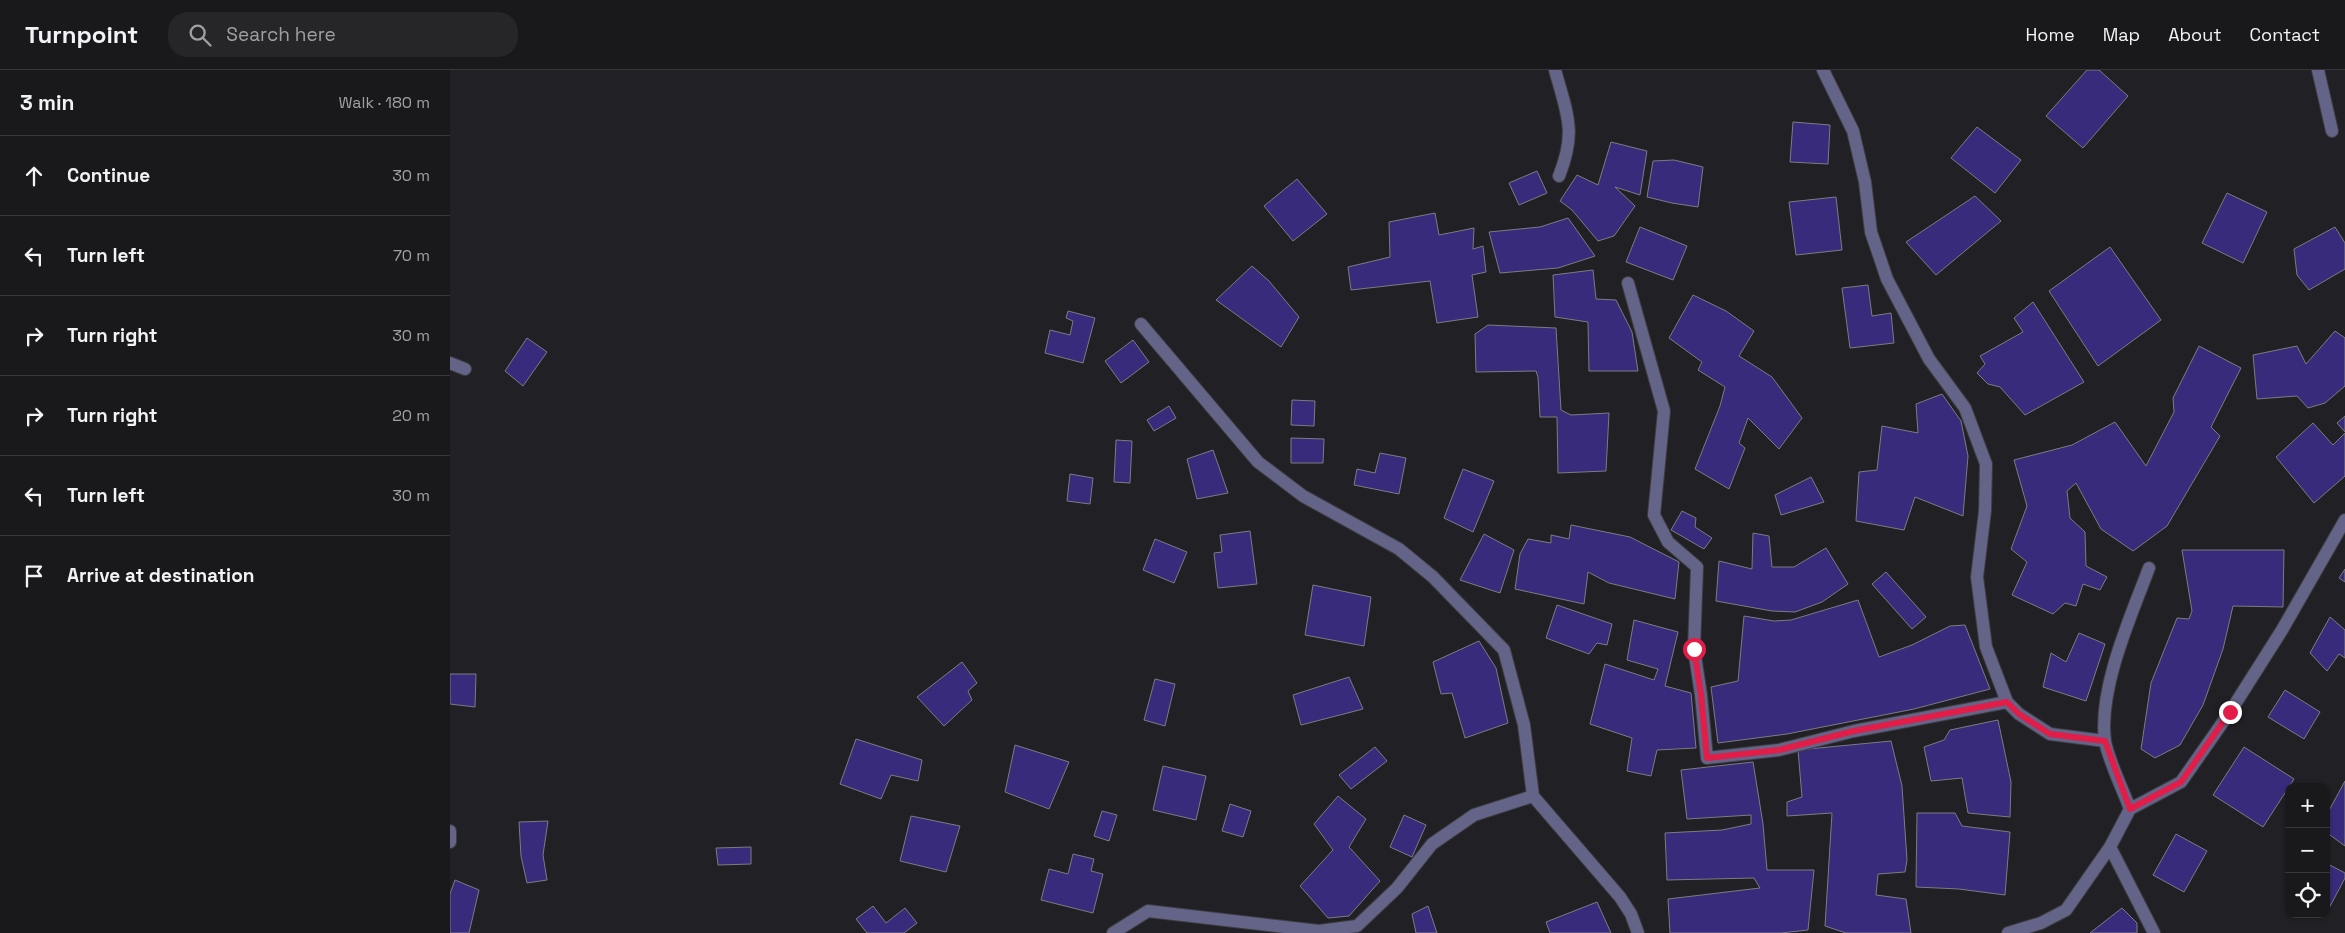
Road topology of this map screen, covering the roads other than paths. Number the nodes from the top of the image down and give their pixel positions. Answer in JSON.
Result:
{"nodes":[{"id":1,"x":1555,"y":70,"type":"edge"},
{"id":2,"x":1823,"y":70,"type":"edge"},
{"id":3,"x":2318,"y":70,"type":"edge"},
{"id":4,"x":2332,"y":131,"type":"dead end"},
{"id":5,"x":1559,"y":176,"type":"dead end"},
{"id":6,"x":1628,"y":282,"type":"dead end"},
{"id":7,"x":1142,"y":324,"type":"dead end"},
{"id":8,"x":450,"y":363,"type":"edge"},
{"id":9,"x":465,"y":368,"type":"dead end"},
{"id":10,"x":2345,"y":520,"type":"edge"},
{"id":11,"x":2149,"y":568,"type":"dead end"},
{"id":12,"x":2007,"y":702,"type":"junction"},
{"id":13,"x":2105,"y":741,"type":"junction"},
{"id":14,"x":1533,"y":796,"type":"junction"},
{"id":15,"x":2130,"y":809,"type":"junction"},
{"id":16,"x":450,"y":831,"type":"edge"},
{"id":17,"x":450,"y":842,"type":"edge"},
{"id":18,"x":2110,"y":846,"type":"junction"},
{"id":19,"x":1113,"y":933,"type":"edge"},
{"id":20,"x":1638,"y":933,"type":"edge"},
{"id":21,"x":2008,"y":933,"type":"edge"},
{"id":22,"x":2154,"y":933,"type":"edge"}],
"edges":[{"from":1,"to":5,"type":"street"},
{"from":2,"to":12,"type":"street"},
{"from":3,"to":4,"type":"street"},
{"from":6,"to":12,"type":"street"},
{"from":7,"to":14,"type":"street"},
{"from":8,"to":9,"type":"street"},
{"from":10,"to":15,"type":"street"},
{"from":11,"to":13,"type":"street"},
{"from":12,"to":13,"type":"street"},
{"from":13,"to":15,"type":"street"},
{"from":14,"to":19,"type":"street"},
{"from":14,"to":20,"type":"street"},
{"from":15,"to":18,"type":"street"},
{"from":16,"to":17,"type":"street"},
{"from":18,"to":21,"type":"street"},
{"from":18,"to":22,"type":"street"}]}
